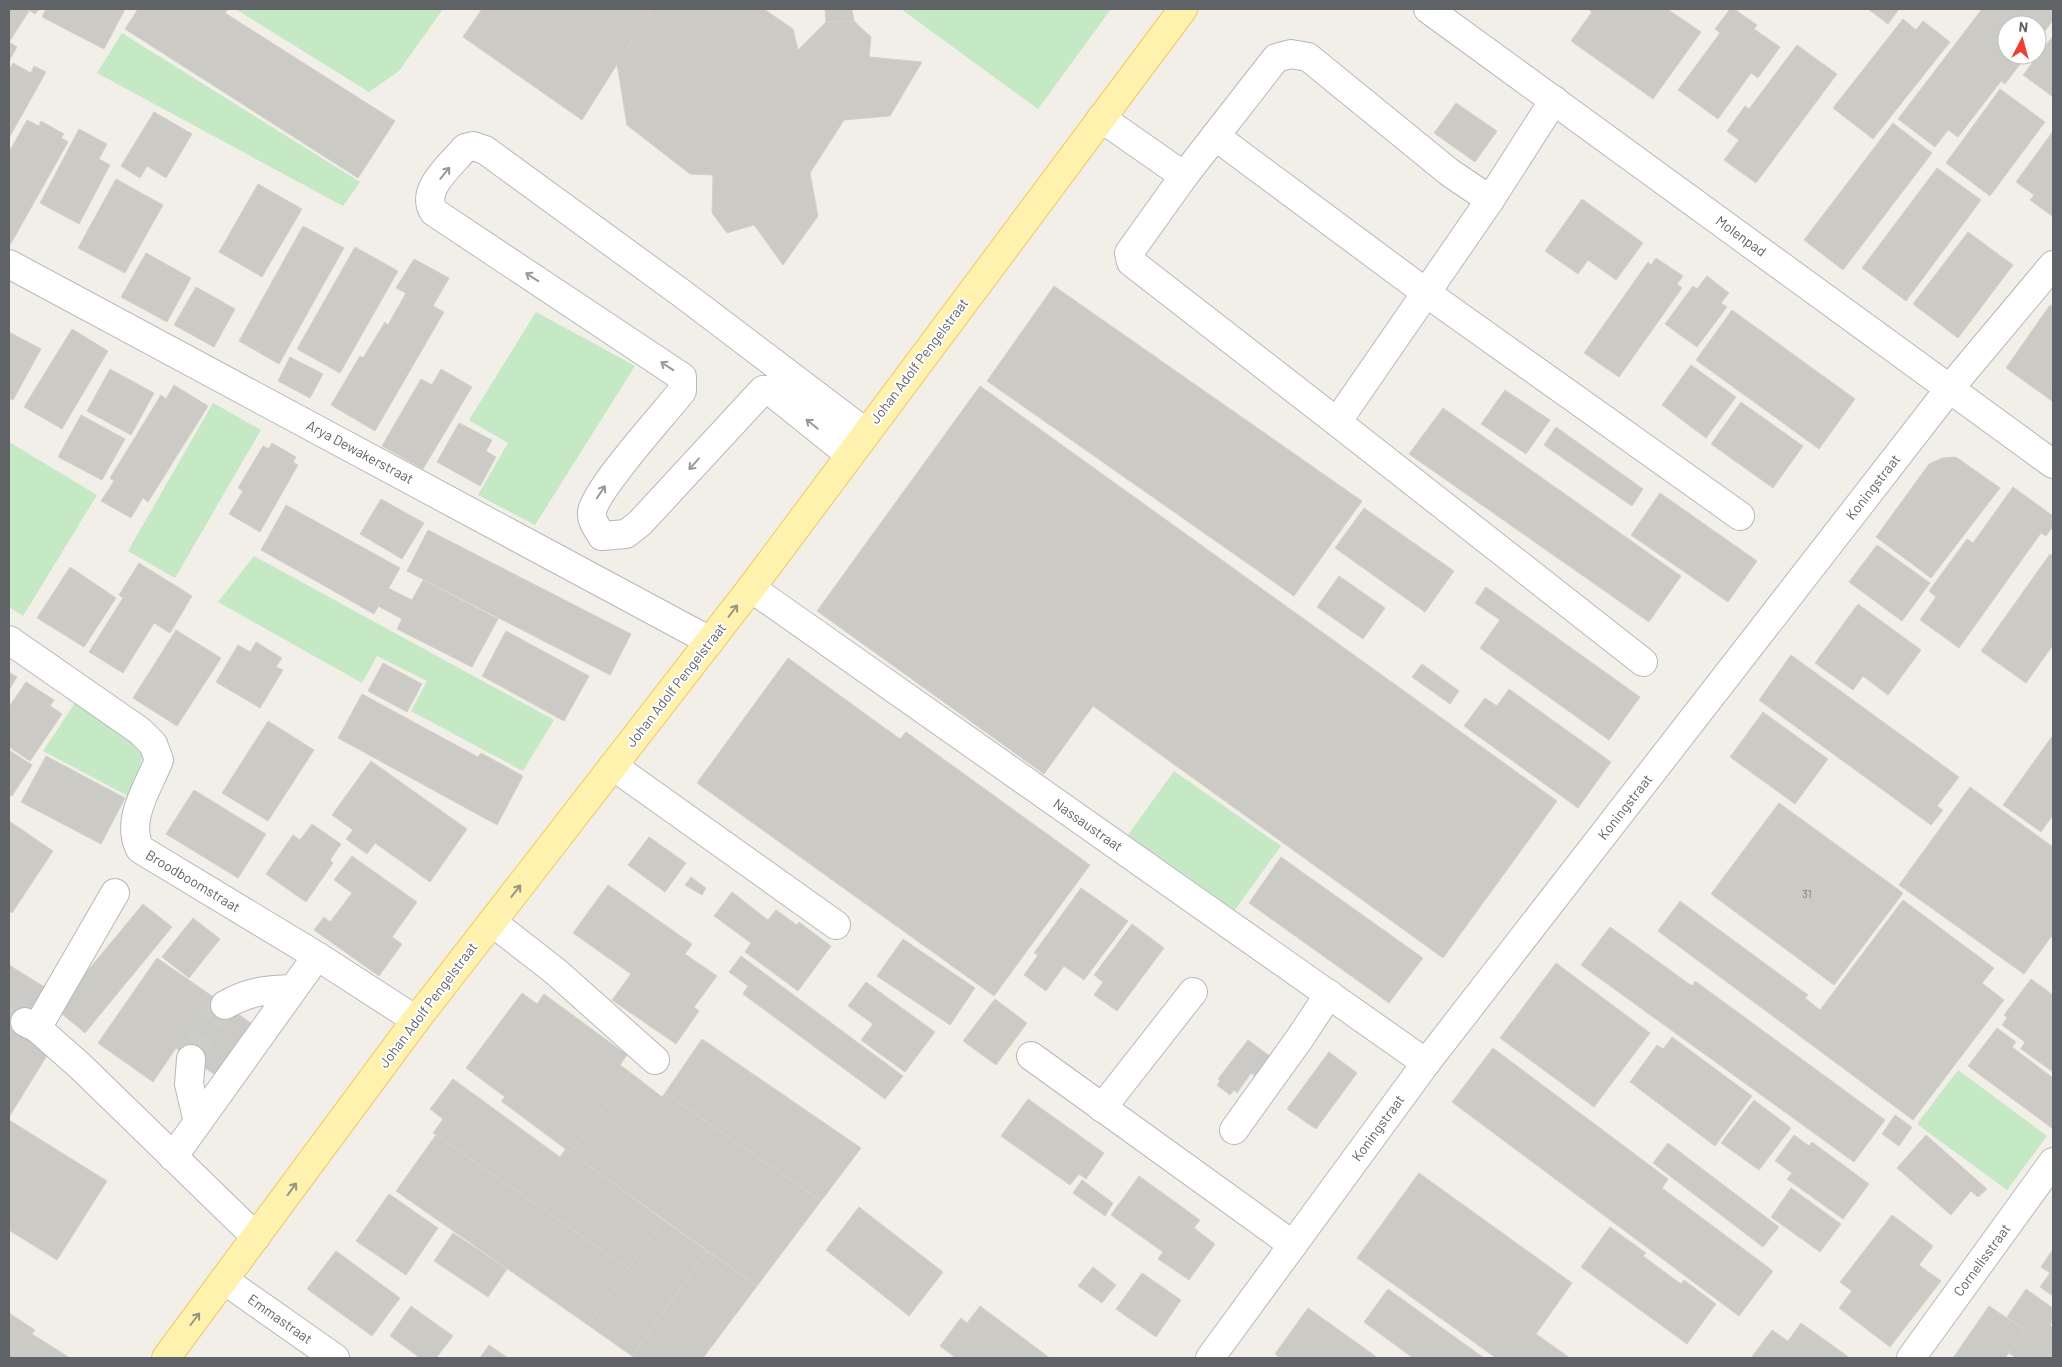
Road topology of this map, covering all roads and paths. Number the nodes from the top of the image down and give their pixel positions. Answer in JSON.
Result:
{"nodes":[{"id":1,"x":1182,"y":9,"type":"edge"},
{"id":2,"x":1428,"y":9,"type":"edge"},
{"id":3,"x":1554,"y":100,"type":"junction"},
{"id":4,"x":1101,"y":118,"type":"junction"},
{"id":5,"x":1215,"y":136,"type":"junction"},
{"id":6,"x":1184,"y":176,"type":"junction"},
{"id":7,"x":1490,"y":200,"type":"junction"},
{"id":8,"x":9,"y":264,"type":"edge"},
{"id":9,"x":2053,"y":265,"type":"edge"},
{"id":10,"x":1425,"y":292,"type":"junction"},
{"id":11,"x":1950,"y":388,"type":"junction"},
{"id":12,"x":1337,"y":422,"type":"junction"},
{"id":13,"x":866,"y":433,"type":"junction"},
{"id":14,"x":849,"y":454,"type":"junction"},
{"id":15,"x":2053,"y":464,"type":"edge"},
{"id":16,"x":1740,"y":516,"type":"dead end"},
{"id":17,"x":602,"y":536,"type":"junction"},
{"id":18,"x":581,"y":571,"type":"junction"},
{"id":19,"x":751,"y":588,"type":"junction"},
{"id":20,"x":9,"y":640,"type":"edge"},
{"id":21,"x":710,"y":641,"type":"junction"},
{"id":22,"x":1643,"y":662,"type":"dead end"},
{"id":23,"x":613,"y":766,"type":"junction"},
{"id":24,"x":116,"y":893,"type":"dead end"},
{"id":25,"x":492,"y":922,"type":"junction"},
{"id":26,"x":836,"y":925,"type":"dead end"},
{"id":27,"x":317,"y":956,"type":"junction"},
{"id":28,"x":293,"y":989,"type":"junction"},
{"id":29,"x":1193,"y":992,"type":"dead end"},
{"id":30,"x":1328,"y":994,"type":"junction"},
{"id":31,"x":226,"y":1005,"type":"tunnel mouth"},
{"id":32,"x":416,"y":1020,"type":"junction"},
{"id":33,"x":1030,"y":1056,"type":"dead end"},
{"id":34,"x":191,"y":1059,"type":"tunnel mouth"},
{"id":35,"x":655,"y":1060,"type":"dead end"},
{"id":36,"x":1426,"y":1063,"type":"junction"},
{"id":37,"x":1102,"y":1108,"type":"junction"},
{"id":38,"x":198,"y":1122,"type":"junction"},
{"id":39,"x":1234,"y":1130,"type":"dead end"},
{"id":40,"x":172,"y":1157,"type":"junction"},
{"id":41,"x":2053,"y":1162,"type":"edge"},
{"id":42,"x":256,"y":1238,"type":"junction"},
{"id":43,"x":1293,"y":1245,"type":"junction"},
{"id":44,"x":224,"y":1280,"type":"junction"},
{"id":45,"x":166,"y":1358,"type":"edge"},
{"id":46,"x":336,"y":1358,"type":"edge"},
{"id":47,"x":1210,"y":1358,"type":"edge"},
{"id":48,"x":1911,"y":1358,"type":"edge"}],
"edges":[{"from":1,"to":4,"type":"main road","name":"Johan Adolf Pengelstraat"},
{"from":2,"to":3,"type":"street","name":"Molenpad"},
{"from":3,"to":7,"type":"street"},
{"from":3,"to":11,"type":"street","name":"Molenpad"},
{"from":4,"to":6,"type":"street"},
{"from":4,"to":13,"type":"main road","name":"Johan Adolf Pengelstraat"},
{"from":5,"to":6,"type":"street"},
{"from":5,"to":7,"type":"street"},
{"from":5,"to":10,"type":"street"},
{"from":6,"to":12,"type":"street"},
{"from":7,"to":10,"type":"street"},
{"from":8,"to":18,"type":"street","name":"Arya Dewakerstraat"},
{"from":9,"to":11,"type":"street","name":"Koningstraat"},
{"from":10,"to":12,"type":"street"},
{"from":10,"to":16,"type":"street"},
{"from":11,"to":15,"type":"street","name":"Molenpad"},
{"from":11,"to":36,"type":"street","name":"Koningstraat"},
{"from":12,"to":22,"type":"street"},
{"from":13,"to":14,"type":"main road","name":"Johan Adolf Pengelstraat"},
{"from":17,"to":13,"type":"street","one_way":true},
{"from":14,"to":17,"type":"street","one_way":true},
{"from":14,"to":19,"type":"main road","name":"Johan Adolf Pengelstraat"},
{"from":17,"to":18,"type":"street"},
{"from":18,"to":21,"type":"street","name":"Arya Dewakerstraat"},
{"from":21,"to":19,"type":"main road","name":"Johan Adolf Pengelstraat","one_way":true},
{"from":19,"to":30,"type":"street","name":"Nassaustraat"},
{"from":20,"to":27,"type":"street","name":"Broodboomstraat"},
{"from":21,"to":23,"type":"main road","name":"Johan Adolf Pengelstraat"},
{"from":25,"to":23,"type":"main road","name":"Johan Adolf Pengelstraat","one_way":true},
{"from":23,"to":26,"type":"street"},
{"from":24,"to":40,"type":"street"},
{"from":25,"to":32,"type":"main road","name":"Johan Adolf Pengelstraat"},
{"from":25,"to":35,"type":"street"},
{"from":27,"to":28,"type":"street"},
{"from":27,"to":32,"type":"street","name":"Broodboomstraat"},
{"from":28,"to":31,"type":"street"},
{"from":28,"to":38,"type":"street"},
{"from":29,"to":37,"type":"street"},
{"from":30,"to":36,"type":"street","name":"Nassaustraat"},
{"from":30,"to":39,"type":"street"},
{"from":42,"to":32,"type":"main road","name":"Johan Adolf Pengelstraat","one_way":true},
{"from":33,"to":37,"type":"street"},
{"from":34,"to":38,"type":"street"},
{"from":36,"to":43,"type":"street","name":"Koningstraat"},
{"from":37,"to":43,"type":"street"},
{"from":38,"to":40,"type":"street"},
{"from":40,"to":42,"type":"street"},
{"from":41,"to":48,"type":"street","name":"Cornelisstraat"},
{"from":42,"to":44,"type":"main road","name":"Johan Adolf Pengelstraat"},
{"from":43,"to":47,"type":"street","name":"Koningstraat"},
{"from":45,"to":44,"type":"main road","name":"Johan Adolf Pengelstraat","one_way":true},
{"from":44,"to":46,"type":"street","name":"Emmastraat"}]}
